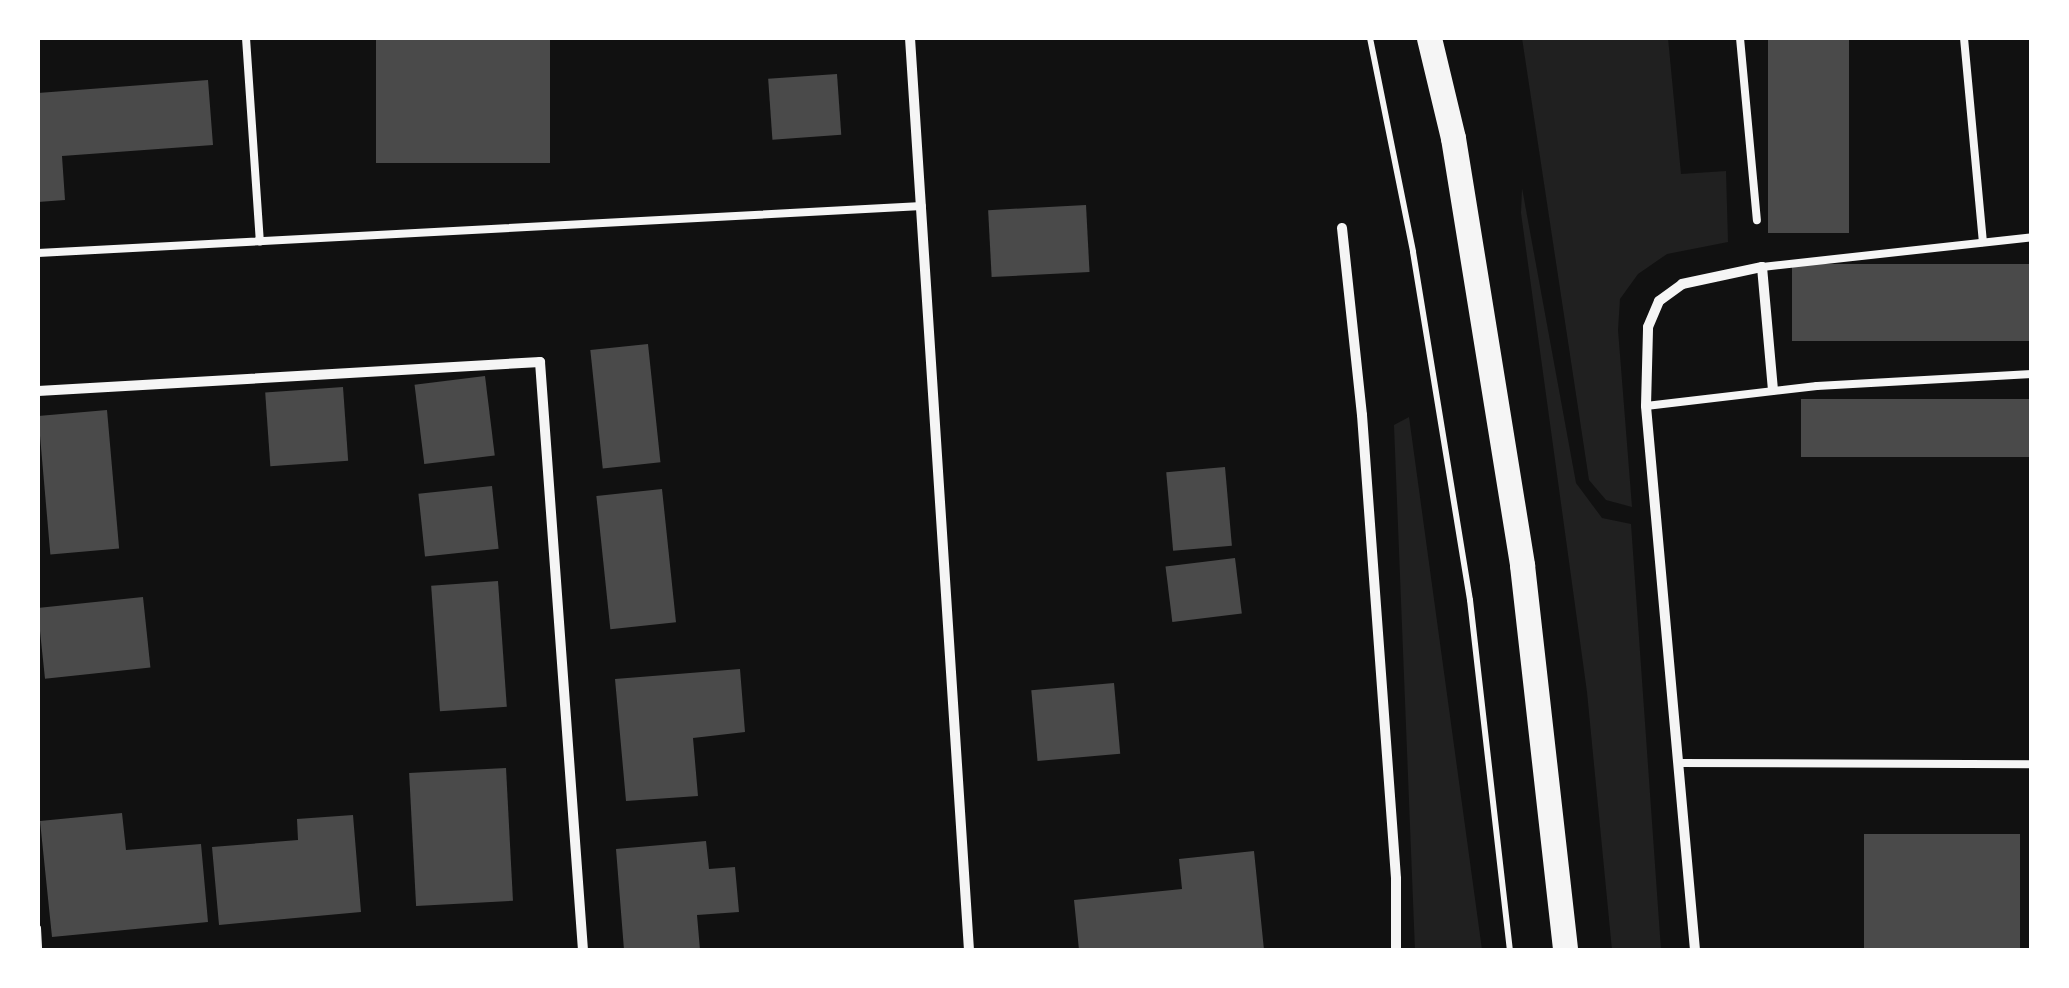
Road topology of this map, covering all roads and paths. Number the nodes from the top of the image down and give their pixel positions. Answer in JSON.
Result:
{"nodes":[{"id":1,"x":246,"y":38,"type":"edge"},
{"id":2,"x":910,"y":38,"type":"edge"},
{"id":3,"x":1370,"y":38,"type":"edge"},
{"id":4,"x":1429,"y":38,"type":"edge"},
{"id":5,"x":1740,"y":38,"type":"edge"},
{"id":6,"x":1964,"y":38,"type":"edge"},
{"id":7,"x":922,"y":206,"type":"junction"},
{"id":8,"x":1757,"y":220,"type":"dead end"},
{"id":9,"x":1342,"y":228,"type":"dead end"},
{"id":10,"x":2032,"y":237,"type":"edge"},
{"id":11,"x":260,"y":242,"type":"junction"},
{"id":12,"x":1983,"y":242,"type":"junction"},
{"id":13,"x":38,"y":253,"type":"edge"},
{"id":14,"x":1762,"y":268,"type":"junction"},
{"id":15,"x":2032,"y":374,"type":"edge"},
{"id":16,"x":1773,"y":390,"type":"junction"},
{"id":17,"x":38,"y":391,"type":"edge"},
{"id":18,"x":1646,"y":406,"type":"junction"},
{"id":19,"x":1678,"y":763,"type":"junction"},
{"id":20,"x":2032,"y":764,"type":"edge"},
{"id":21,"x":38,"y":928,"type":"edge"},
{"id":22,"x":39,"y":950,"type":"edge"},
{"id":23,"x":582,"y":950,"type":"edge"},
{"id":24,"x":968,"y":950,"type":"edge"},
{"id":25,"x":1396,"y":950,"type":"edge"},
{"id":26,"x":1510,"y":950,"type":"edge"},
{"id":27,"x":1565,"y":950,"type":"edge"},
{"id":28,"x":1695,"y":950,"type":"edge"}],
"edges":[{"from":1,"to":11,"type":"lane"},
{"from":2,"to":7,"type":"street"},
{"from":3,"to":26,"type":"path"},
{"from":4,"to":27,"type":"main road"},
{"from":5,"to":8,"type":"lane"},
{"from":6,"to":12,"type":"lane"},
{"from":7,"to":11,"type":"lane"},
{"from":7,"to":24,"type":"street"},
{"from":9,"to":25,"type":"street"},
{"from":10,"to":12,"type":"lane"},
{"from":11,"to":13,"type":"lane"},
{"from":12,"to":14,"type":"lane"},
{"from":14,"to":16,"type":"street"},
{"from":14,"to":18,"type":"street"},
{"from":15,"to":16,"type":"lane"},
{"from":16,"to":18,"type":"lane"},
{"from":17,"to":23,"type":"street"},
{"from":18,"to":19,"type":"street"},
{"from":19,"to":20,"type":"lane"},
{"from":19,"to":28,"type":"street"},
{"from":21,"to":22,"type":"path"}]}
